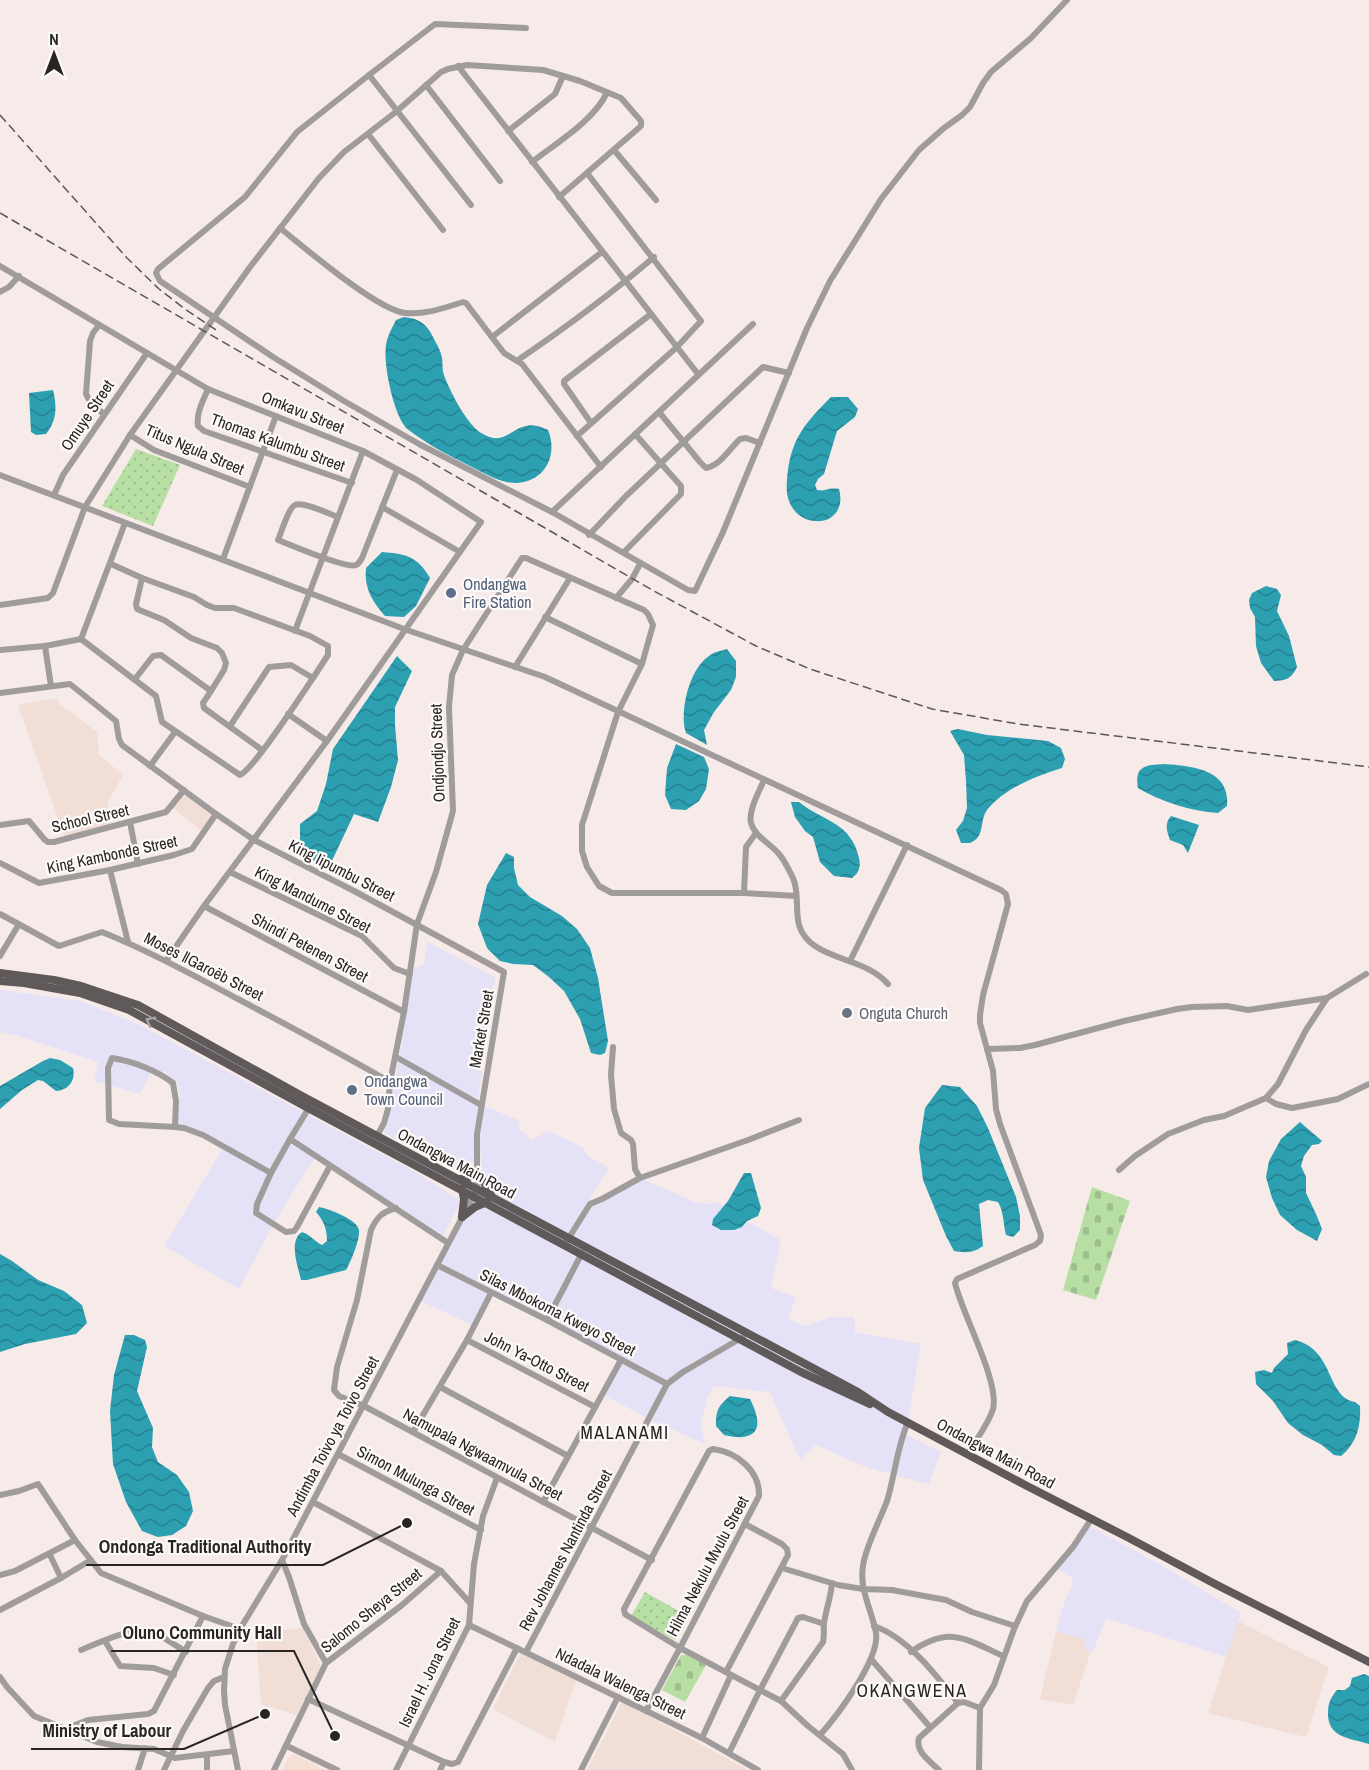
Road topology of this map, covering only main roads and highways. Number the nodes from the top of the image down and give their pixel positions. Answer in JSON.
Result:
{"nodes":[{"id":1,"x":0,"y":973,"type":"edge"},
{"id":2,"x":0,"y":981,"type":"edge"},
{"id":3,"x":111,"y":999,"type":"junction"},
{"id":4,"x":310,"y":1105,"type":"junction"},
{"id":5,"x":459,"y":1179,"type":"junction"},
{"id":6,"x":462,"y":1189,"type":"junction"},
{"id":7,"x":475,"y":1192,"type":"junction"},
{"id":8,"x":489,"y":1199,"type":"junction"},
{"id":9,"x":566,"y":1241,"type":"junction"},
{"id":10,"x":631,"y":1276,"type":"junction"},
{"id":11,"x":1369,"y":1662,"type":"edge"}],
"edges":[{"from":1,"to":3,"type":"main road","name":"Ondangwa Main Road"},
{"from":2,"to":3,"type":"main road","name":"Ondangwa Main Road"},
{"from":3,"to":4,"type":"main road","name":"Ondangwa Main Road"},
{"from":4,"to":5,"type":"main road","name":"Ondangwa Main Road"},
{"from":4,"to":6,"type":"main road","name":"Ondangwa Main Road"},
{"from":5,"to":7,"type":"main road","name":"Ondangwa Main Road"},
{"from":5,"to":8,"type":"main road"},
{"from":6,"to":7,"type":"main road","name":"Ondangwa Main Road"},
{"from":6,"to":8,"type":"main road"},
{"from":7,"to":8,"type":"main road","name":"Ondangwa Main Road"},
{"from":8,"to":9,"type":"main road","name":"Ondangwa Main Road"},
{"from":9,"to":10,"type":"main road","name":"Ondangwa Main Road"},
{"from":9,"to":10,"type":"main road","name":"Ondangwa Main Road"},
{"from":10,"to":11,"type":"main road","name":"Ondangwa Main Road"}]}
